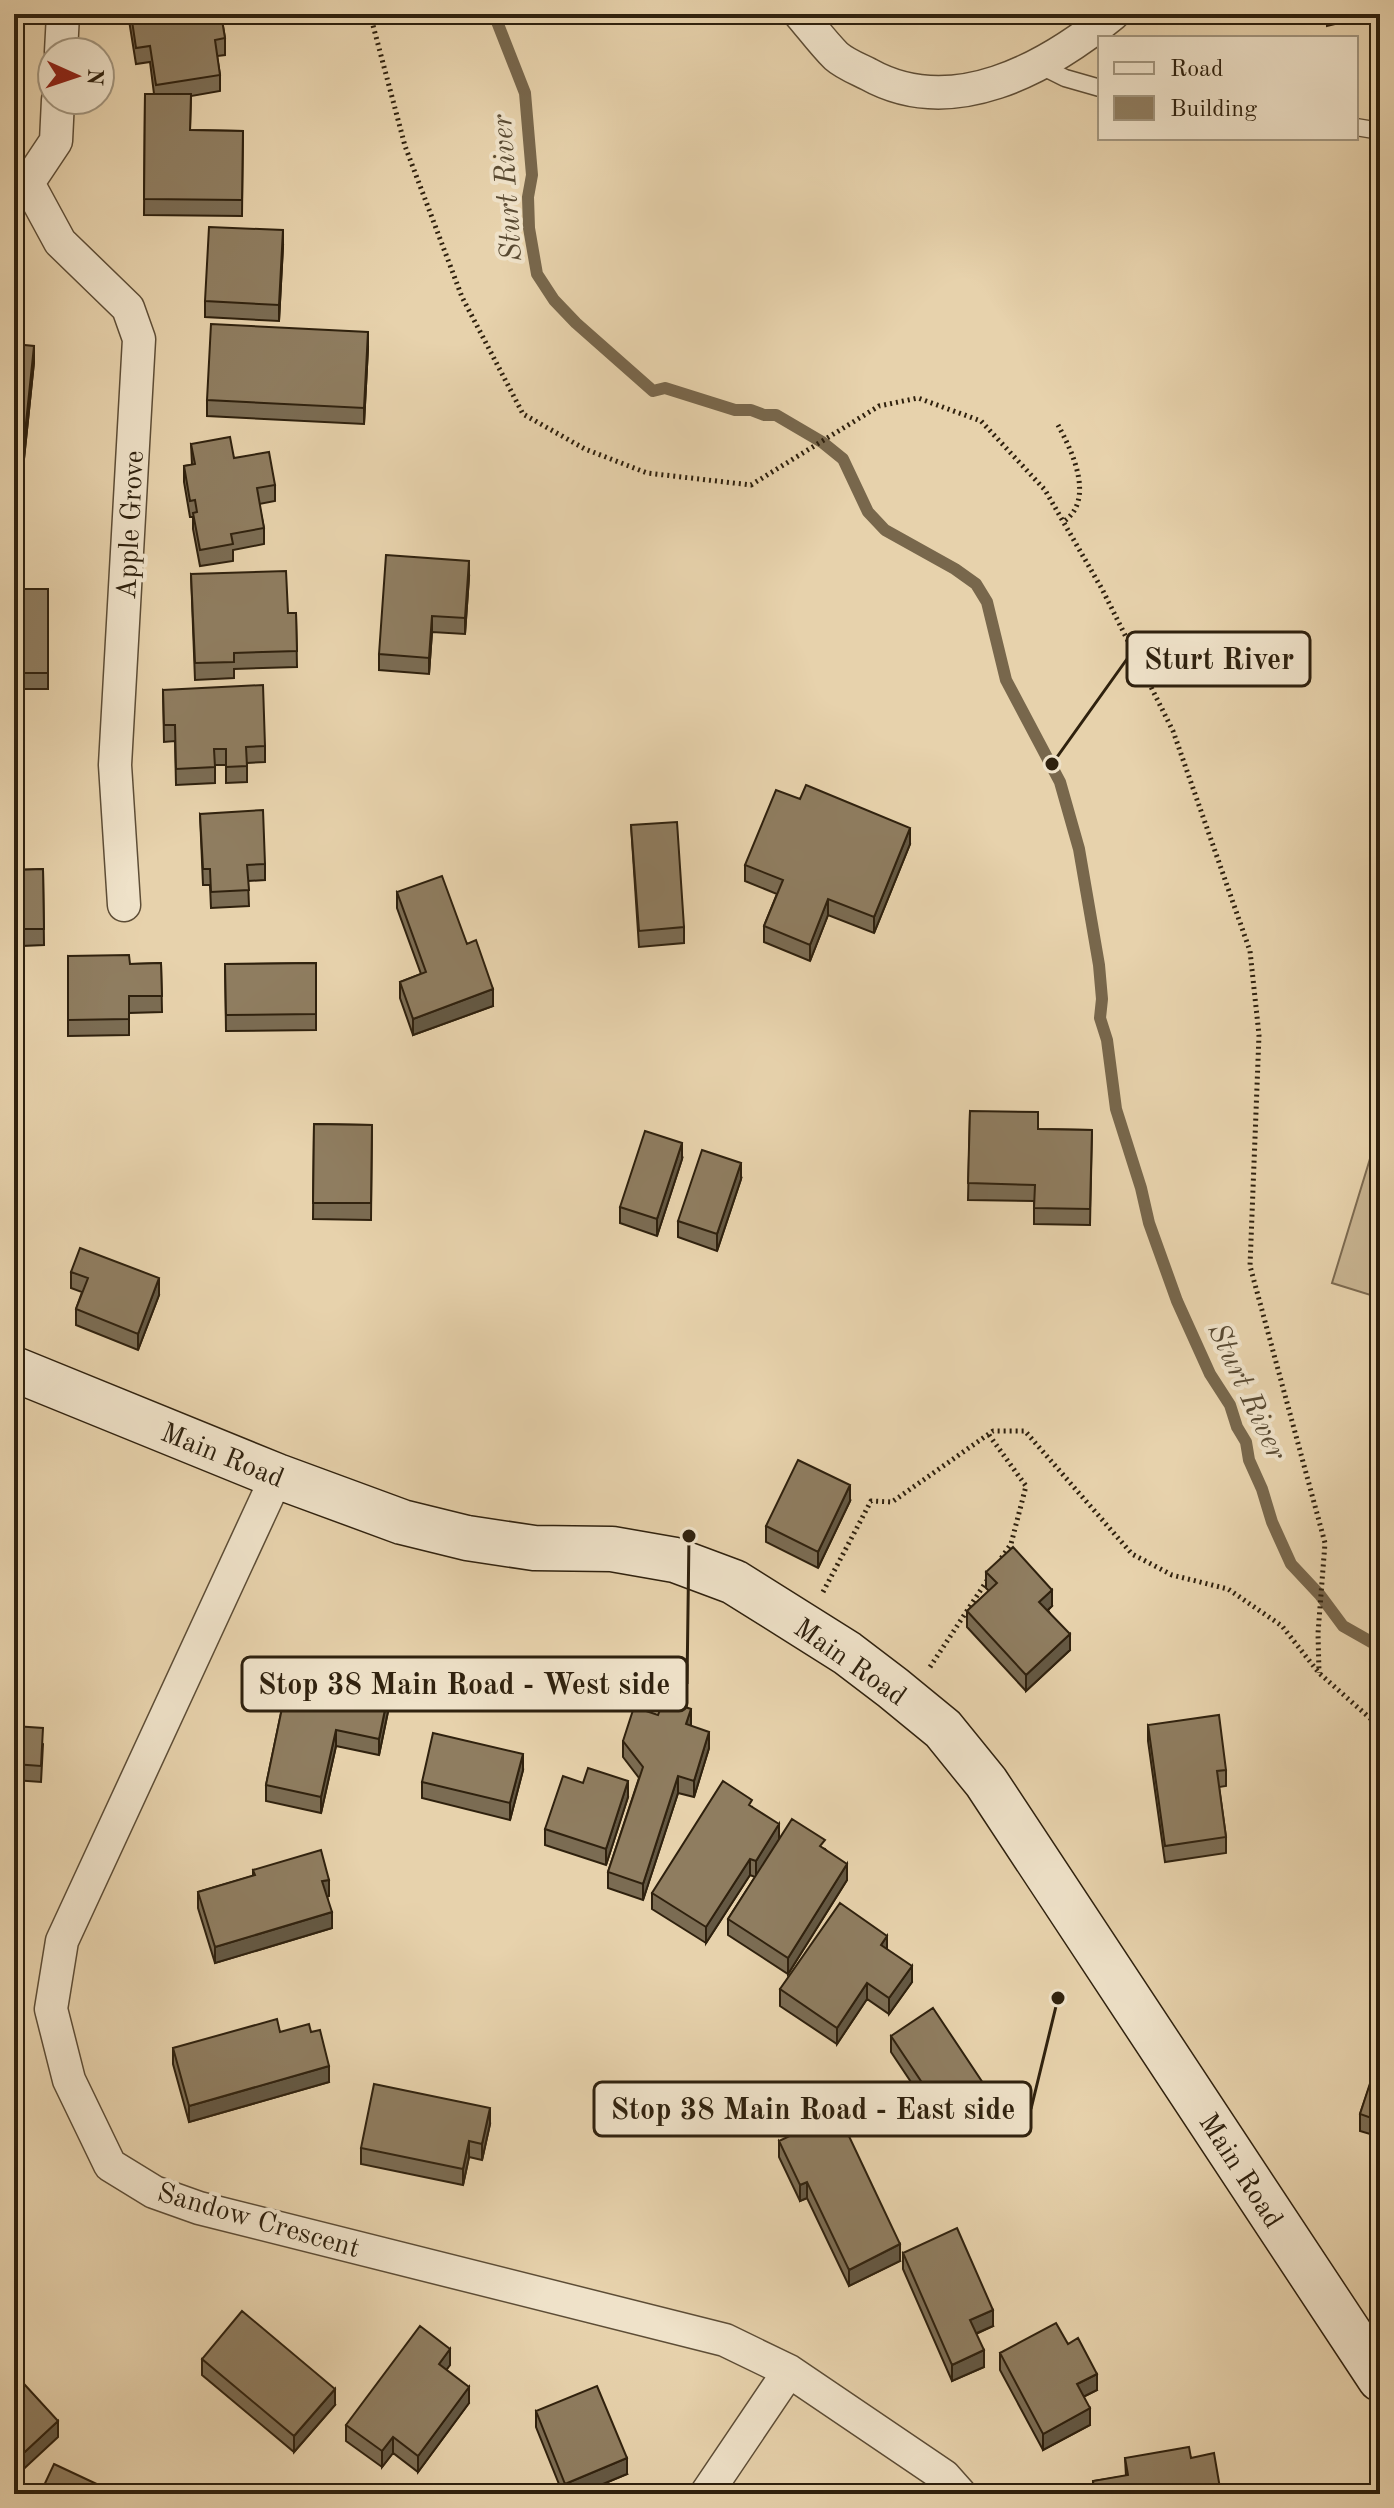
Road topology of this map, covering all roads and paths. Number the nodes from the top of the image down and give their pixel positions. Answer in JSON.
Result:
{"nodes":[{"id":1,"x":63,"y":14,"type":"edge"},
{"id":2,"x":370,"y":14,"type":"edge"},
{"id":3,"x":800,"y":14,"type":"edge"},
{"id":4,"x":1113,"y":14,"type":"edge"},
{"id":5,"x":62,"y":36,"type":"edge"},
{"id":6,"x":1039,"y":65,"type":"junction"},
{"id":7,"x":1098,"y":87,"type":"edge"},
{"id":8,"x":57,"y":116,"type":"edge"},
{"id":9,"x":1358,"y":127,"type":"edge"},
{"id":10,"x":1380,"y":131,"type":"edge"},
{"id":11,"x":21,"y":184,"type":"edge"},
{"id":12,"x":1058,"y":425,"type":"dead end"},
{"id":13,"x":1063,"y":522,"type":"junction"},
{"id":14,"x":124,"y":905,"type":"dead end"},
{"id":15,"x":14,"y":1369,"type":"edge"},
{"id":16,"x":989,"y":1435,"type":"junction"},
{"id":17,"x":277,"y":1476,"type":"junction"},
{"id":18,"x":828,"y":1584,"type":"dead end"},
{"id":19,"x":1319,"y":1673,"type":"junction"},
{"id":20,"x":908,"y":1700,"type":"junction"},
{"id":21,"x":1380,"y":1727,"type":"edge"},
{"id":22,"x":789,"y":2371,"type":"junction"},
{"id":23,"x":1380,"y":2379,"type":"edge"},
{"id":24,"x":706,"y":2494,"type":"edge"},
{"id":25,"x":960,"y":2494,"type":"edge"}],
"edges":[{"from":1,"to":5,"type":"street"},
{"from":2,"to":13,"type":"path"},
{"from":3,"to":6,"type":"street"},
{"from":4,"to":6,"type":"street"},
{"from":6,"to":7,"type":"lane"},
{"from":8,"to":11,"type":"street"},
{"from":9,"to":10,"type":"lane"},
{"from":11,"to":14,"type":"street","name":"Apple Grove"},
{"from":12,"to":13,"type":"path"},
{"from":13,"to":19,"type":"path"},
{"from":15,"to":17,"type":"main road","name":"Main Road"},
{"from":16,"to":18,"type":"path"},
{"from":16,"to":19,"type":"path"},
{"from":16,"to":20,"type":"path"},
{"from":17,"to":20,"type":"main road","name":"Main Road"},
{"from":17,"to":22,"type":"street","name":"Sandow Crescent"},
{"from":19,"to":21,"type":"path"},
{"from":20,"to":23,"type":"main road","name":"Main Road"},
{"from":22,"to":24,"type":"street"},
{"from":22,"to":25,"type":"street","name":"Sandow Crescent"}]}
